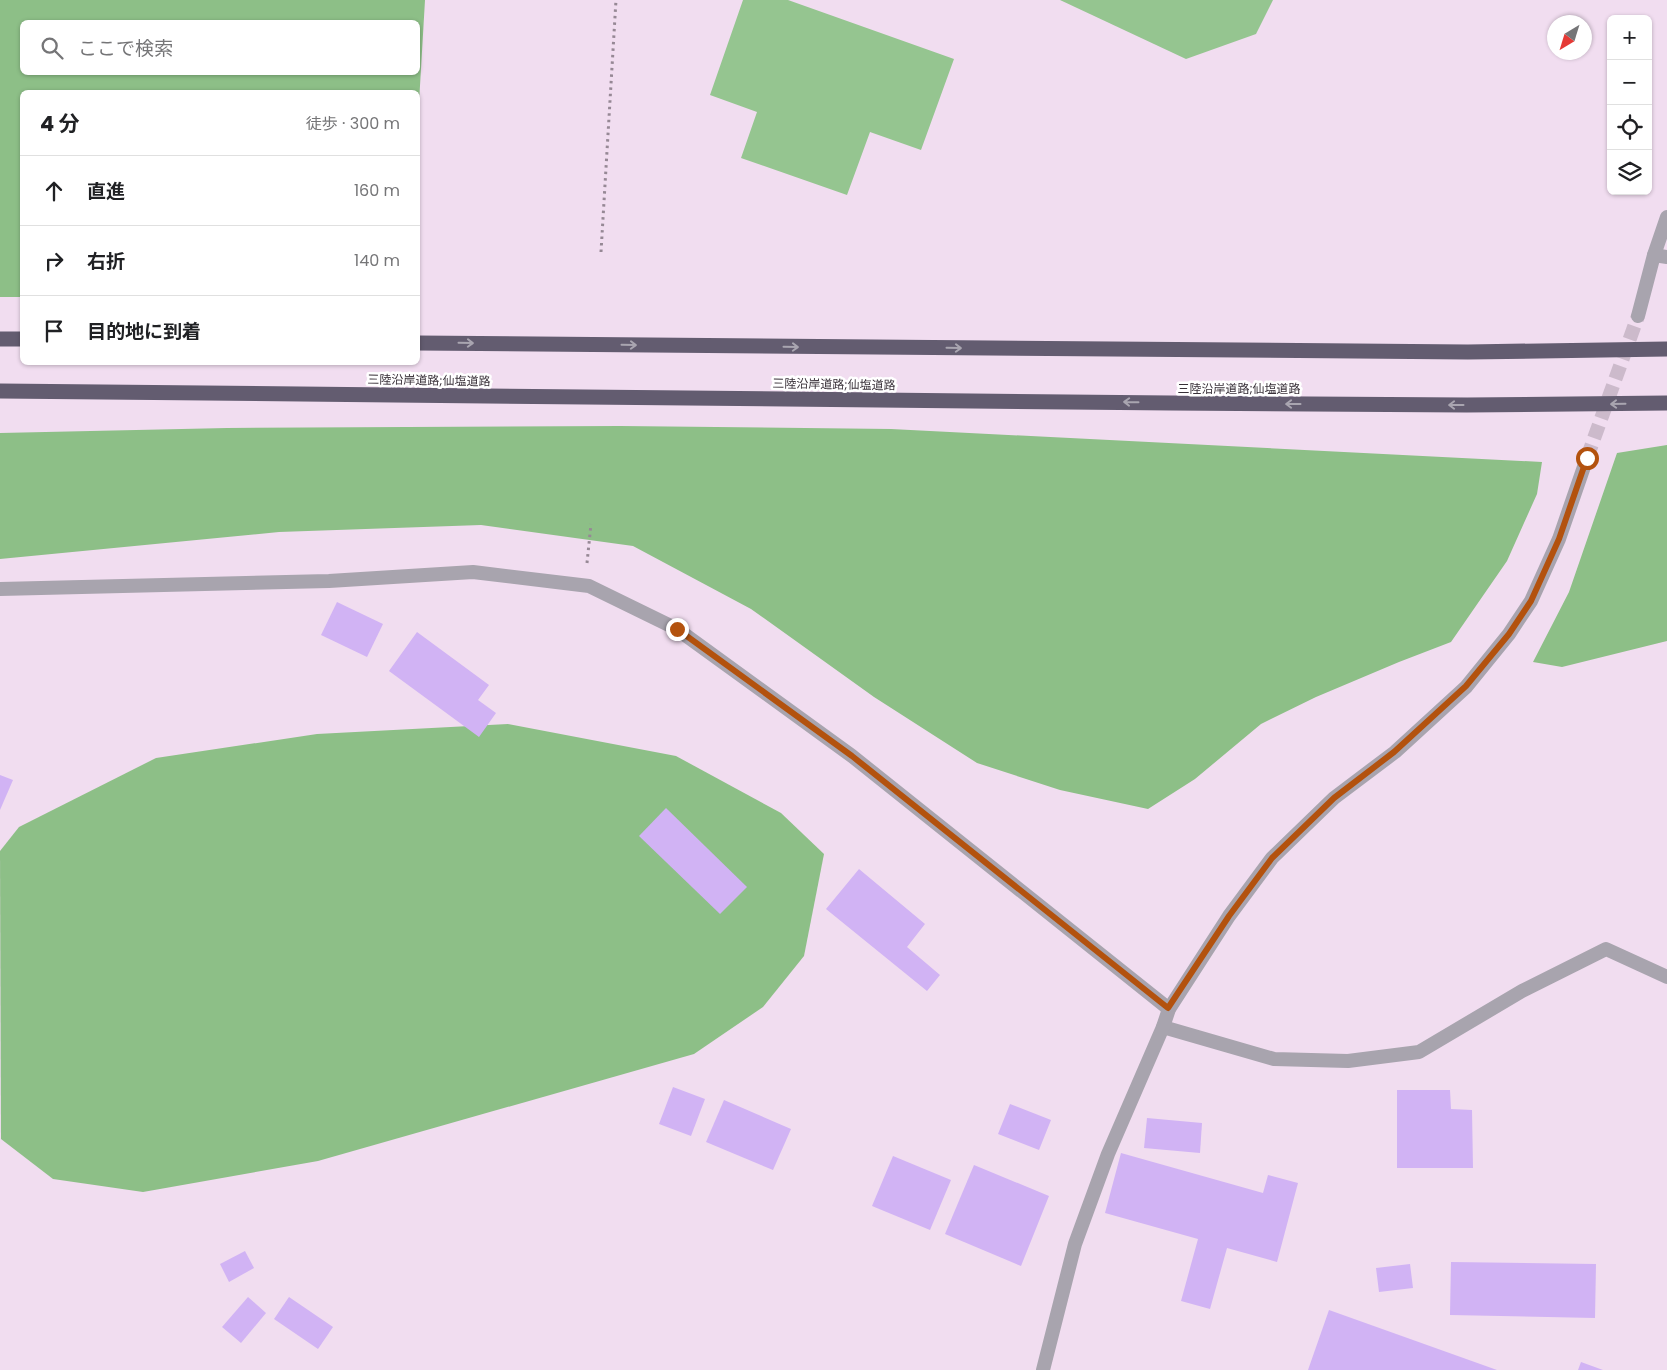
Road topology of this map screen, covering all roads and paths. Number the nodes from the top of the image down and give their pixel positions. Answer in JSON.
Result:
{"nodes":[{"id":1,"x":616,"y":0,"type":"edge"},
{"id":2,"x":1667,"y":216,"type":"edge"},
{"id":3,"x":601,"y":252,"type":"dead end"},
{"id":4,"x":1661,"y":255,"type":"edge"},
{"id":5,"x":1638,"y":316,"type":"tunnel mouth"},
{"id":6,"x":0,"y":339,"type":"edge"},
{"id":7,"x":20,"y":339,"type":"edge"},
{"id":8,"x":420,"y":343,"type":"edge"},
{"id":9,"x":1667,"y":349,"type":"edge"},
{"id":10,"x":0,"y":391,"type":"edge"},
{"id":11,"x":1667,"y":403,"type":"edge"},
{"id":12,"x":1587,"y":458,"type":"tunnel mouth"},
{"id":13,"x":591,"y":524,"type":"dead end"},
{"id":14,"x":584,"y":586,"type":"junction"},
{"id":15,"x":0,"y":590,"type":"edge"},
{"id":16,"x":1667,"y":976,"type":"edge"},
{"id":17,"x":1168,"y":1008,"type":"junction"},
{"id":18,"x":1163,"y":1027,"type":"junction"},
{"id":19,"x":1043,"y":1370,"type":"edge"}],
"edges":[{"from":1,"to":3,"type":"path"},
{"from":2,"to":4,"type":"street"},
{"from":4,"to":5,"type":"street"},
{"from":6,"to":7,"type":"highway"},
{"from":8,"to":9,"type":"highway","one_way":true},
{"from":11,"to":10,"type":"highway","name":"三陸沿岸道路;仙塩道路","one_way":true},
{"from":12,"to":17,"type":"street"},
{"from":13,"to":14,"type":"path"},
{"from":14,"to":15,"type":"street"},
{"from":14,"to":17,"type":"street"},
{"from":16,"to":18,"type":"street"},
{"from":17,"to":18,"type":"street"},
{"from":18,"to":19,"type":"street"}]}
